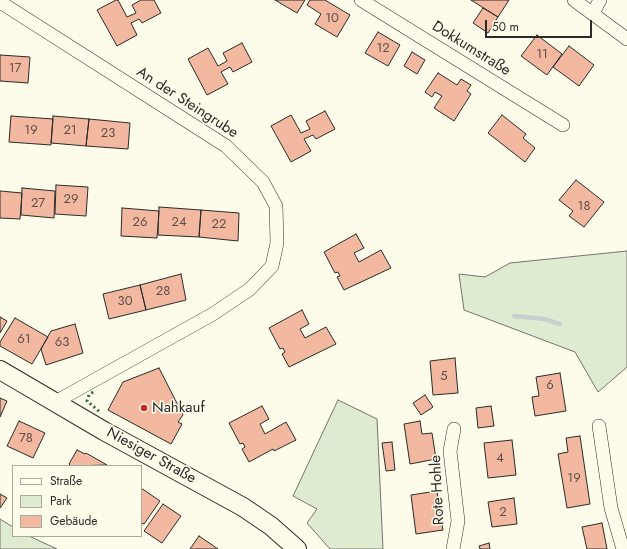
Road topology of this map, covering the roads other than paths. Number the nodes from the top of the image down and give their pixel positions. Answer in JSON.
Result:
{"nodes":[{"id":1,"x":362,"y":0,"type":"edge"},
{"id":2,"x":574,"y":0,"type":"edge"},
{"id":3,"x":600,"y":0,"type":"edge"},
{"id":4,"x":0,"y":2,"type":"edge"},
{"id":5,"x":593,"y":13,"type":"junction"},
{"id":6,"x":627,"y":40,"type":"edge"},
{"id":7,"x":563,"y":125,"type":"dead end"},
{"id":8,"x":0,"y":370,"type":"edge"},
{"id":9,"x":57,"y":402,"type":"junction"},
{"id":10,"x":598,"y":426,"type":"dead end"},
{"id":11,"x":454,"y":429,"type":"dead end"},
{"id":12,"x":297,"y":549,"type":"edge"},
{"id":13,"x":453,"y":549,"type":"edge"},
{"id":14,"x":623,"y":549,"type":"edge"}],
"edges":[{"from":1,"to":7,"type":"street","name":"Dokkumstraße"},
{"from":2,"to":5,"type":"street"},
{"from":3,"to":5,"type":"street"},
{"from":4,"to":9,"type":"street","name":"An der Steingrube"},
{"from":5,"to":6,"type":"street"},
{"from":8,"to":9,"type":"main road","name":"Niesiger Straße"},
{"from":9,"to":12,"type":"main road","name":"Niesiger Straße"},
{"from":10,"to":14,"type":"street"},
{"from":11,"to":13,"type":"street","name":"Rote Hohle"}]}
